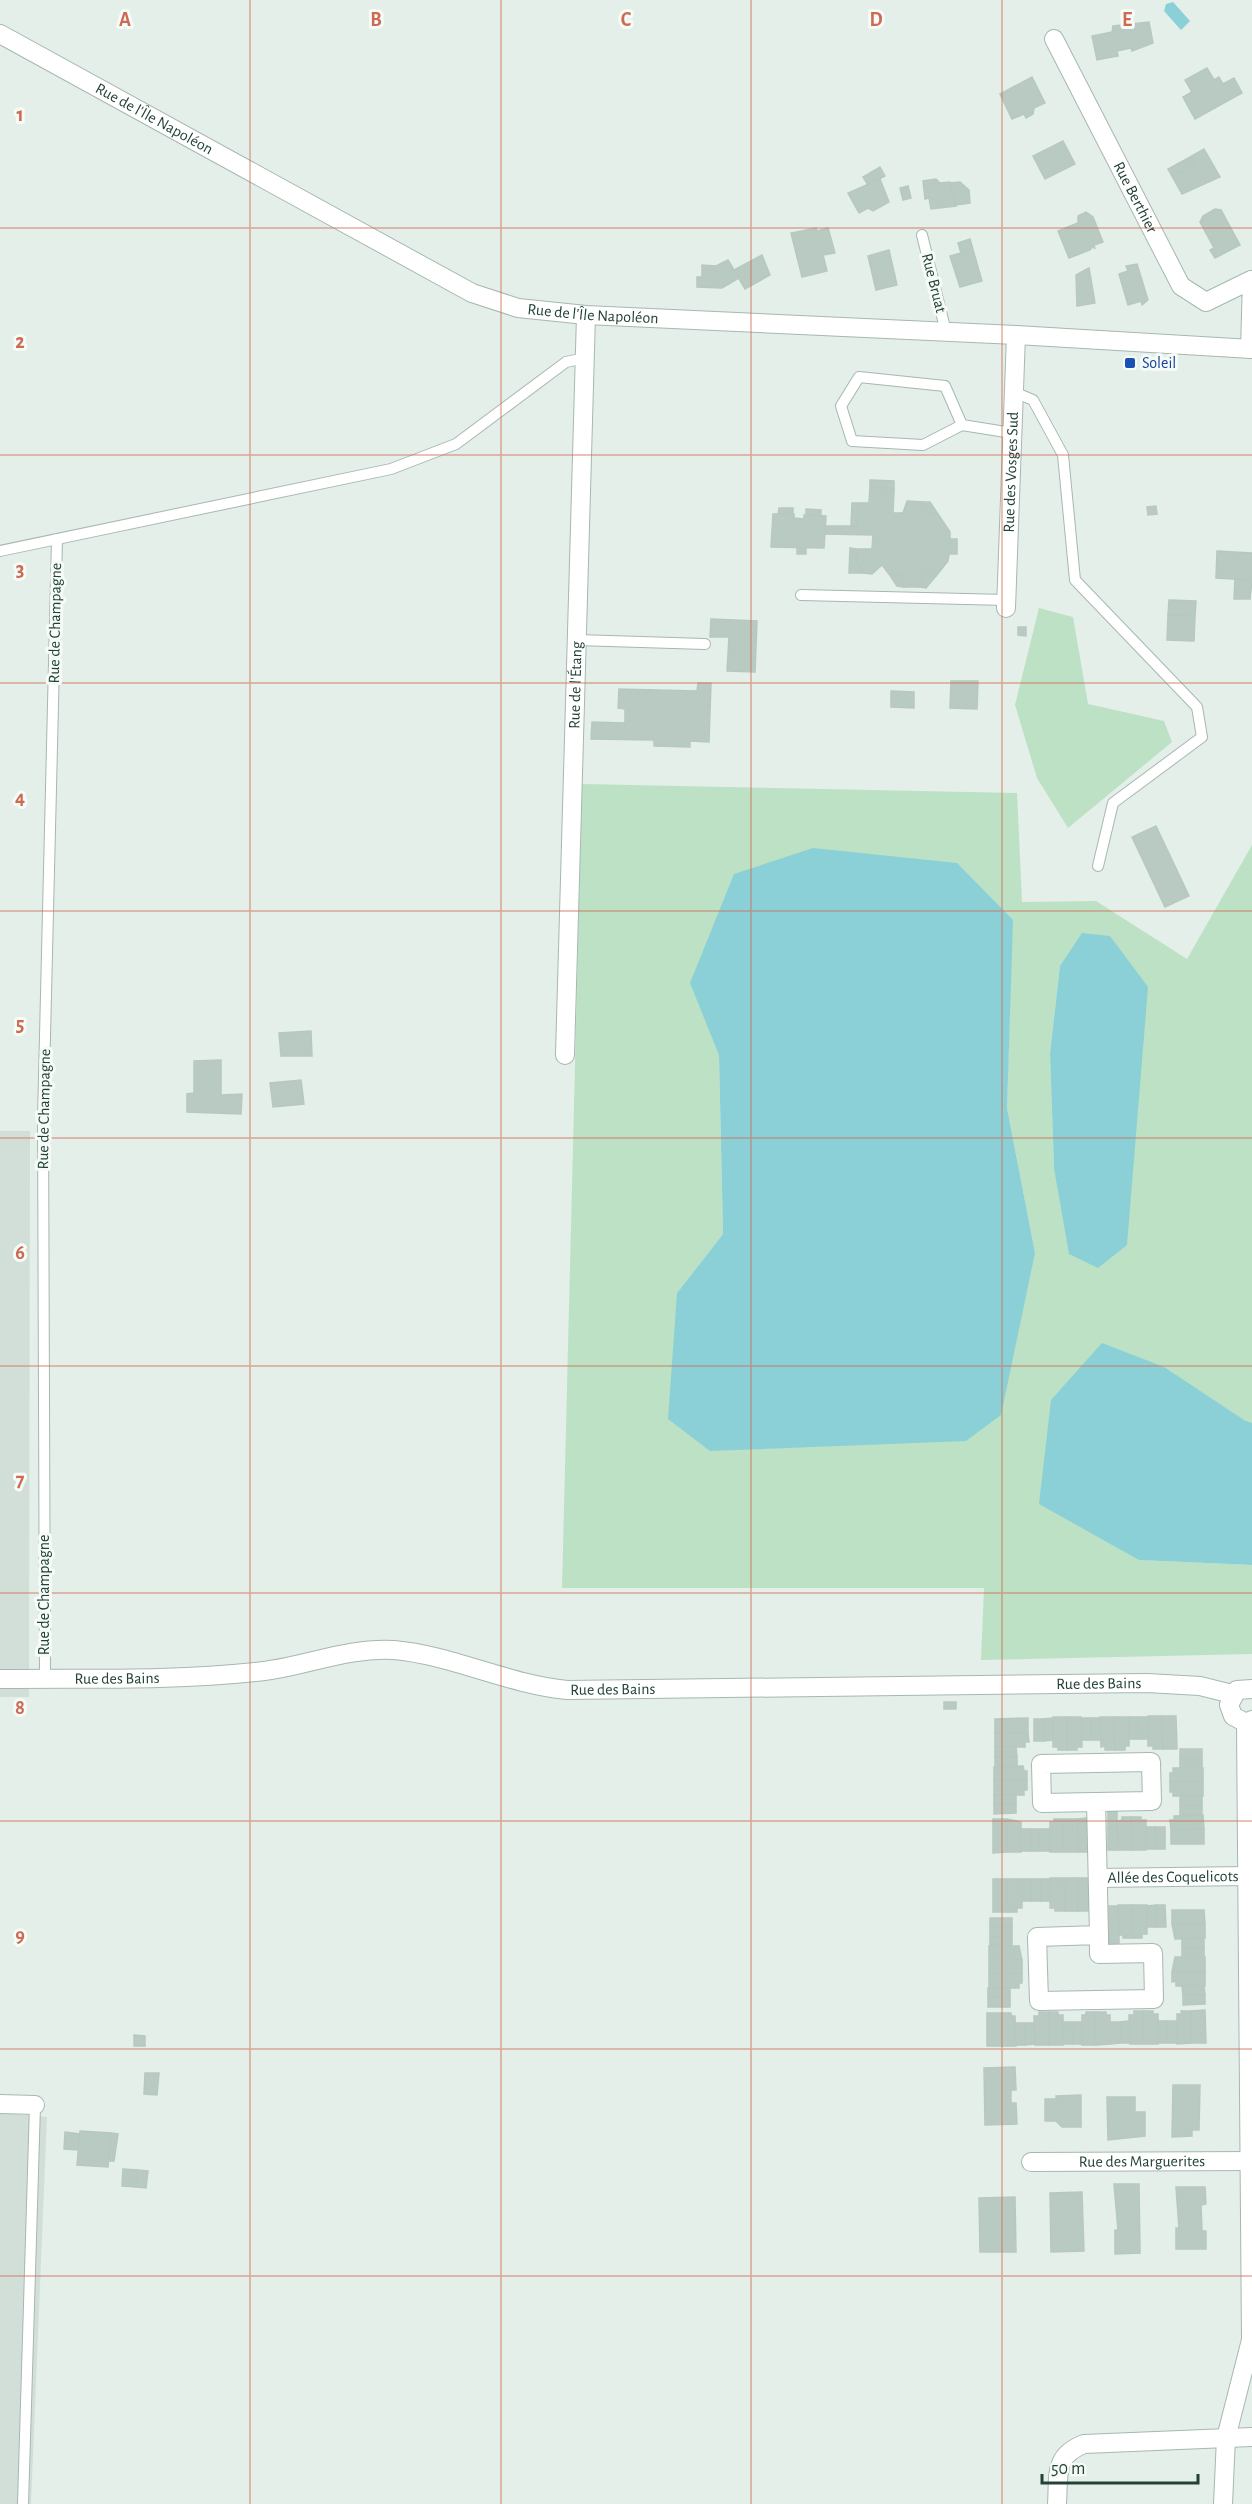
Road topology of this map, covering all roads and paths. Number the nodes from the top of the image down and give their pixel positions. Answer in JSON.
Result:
{"nodes":[{"id":1,"x":0,"y":34,"type":"edge"},
{"id":2,"x":1054,"y":39,"type":"dead end"},
{"id":3,"x":922,"y":235,"type":"dead end"},
{"id":4,"x":1251,"y":280,"type":"edge"},
{"id":5,"x":586,"y":315,"type":"junction"},
{"id":6,"x":946,"y":332,"type":"junction"},
{"id":7,"x":1016,"y":335,"type":"junction"},
{"id":8,"x":1251,"y":349,"type":"edge"},
{"id":9,"x":585,"y":358,"type":"junction"},
{"id":10,"x":1014,"y":392,"type":"junction"},
{"id":11,"x":962,"y":425,"type":"junction"},
{"id":12,"x":1012,"y":433,"type":"junction"},
{"id":13,"x":57,"y":539,"type":"junction"},
{"id":14,"x":0,"y":551,"type":"edge"},
{"id":15,"x":801,"y":595,"type":"dead end"},
{"id":16,"x":1007,"y":604,"type":"joint"},
{"id":17,"x":577,"y":640,"type":"junction"},
{"id":18,"x":705,"y":644,"type":"dead end"},
{"id":19,"x":1098,"y":866,"type":"dead end"},
{"id":20,"x":565,"y":1055,"type":"dead end"},
{"id":21,"x":45,"y":1678,"type":"junction"},
{"id":22,"x":0,"y":1679,"type":"edge"},
{"id":23,"x":1252,"y":1689,"type":"edge"},
{"id":24,"x":1232,"y":1694,"type":"junction"},
{"id":25,"x":1249,"y":1722,"type":"edge"},
{"id":26,"x":1249,"y":1772,"type":"edge"},
{"id":27,"x":1096,"y":1802,"type":"junction"},
{"id":28,"x":1247,"y":1876,"type":"junction"},
{"id":29,"x":1098,"y":1878,"type":"junction"},
{"id":30,"x":1099,"y":1935,"type":"junction"},
{"id":31,"x":1250,"y":2042,"type":"edge"},
{"id":32,"x":0,"y":2104,"type":"edge"},
{"id":33,"x":35,"y":2105,"type":"joint"},
{"id":34,"x":1252,"y":2161,"type":"edge"},
{"id":35,"x":1031,"y":2162,"type":"dead end"},
{"id":36,"x":1252,"y":2437,"type":"edge"},
{"id":37,"x":1226,"y":2438,"type":"junction"},
{"id":38,"x":22,"y":2504,"type":"edge"},
{"id":39,"x":1057,"y":2504,"type":"edge"},
{"id":40,"x":1223,"y":2504,"type":"edge"}],
"edges":[{"from":1,"to":5,"type":"street","name":"Rue de l'Île Napoléon"},
{"from":2,"to":4,"type":"street","name":"Rue Berthier"},
{"from":3,"to":6,"type":"lane","name":"Rue Bruat"},
{"from":4,"to":8,"type":"street","name":"Rue Berthier"},
{"from":5,"to":6,"type":"street","name":"Rue de l'Île Napoléon"},
{"from":5,"to":9,"type":"street","name":"Rue de l'Étang"},
{"from":6,"to":7,"type":"street","name":"Rue de l'Île Napoléon"},
{"from":7,"to":8,"type":"street","name":"Rue de l'Île Napoléon"},
{"from":7,"to":10,"type":"street","name":"Rue des Vosges Sud"},
{"from":9,"to":13,"type":"lane"},
{"from":9,"to":17,"type":"street","name":"Rue de l'Étang"},
{"from":10,"to":12,"type":"street","name":"Rue des Vosges Sud"},
{"from":10,"to":19,"type":"lane"},
{"from":11,"to":11,"type":"lane"},
{"from":11,"to":12,"type":"lane"},
{"from":12,"to":16,"type":"street","name":"Rue des Vosges Sud"},
{"from":13,"to":14,"type":"lane"},
{"from":13,"to":21,"type":"lane","name":"Rue de Champagne"},
{"from":15,"to":16,"type":"lane"},
{"from":17,"to":18,"type":"lane"},
{"from":17,"to":20,"type":"street","name":"Rue de l'Étang"},
{"from":21,"to":22,"type":"street","name":"Rue des Bains"},
{"from":21,"to":24,"type":"street","name":"Rue des Bains"},
{"from":23,"to":24,"type":"street"},
{"from":24,"to":25,"type":"street"},
{"from":25,"to":26,"type":"street"},
{"from":26,"to":28,"type":"street"},
{"from":27,"to":27,"type":"street"},
{"from":27,"to":29,"type":"street","name":"Allée des Coquelicots"},
{"from":28,"to":29,"type":"street","name":"Allée des Coquelicots"},
{"from":28,"to":31,"type":"street"},
{"from":29,"to":30,"type":"street","name":"Allée des Coquelicots"},
{"from":30,"to":30,"type":"street","name":"Allée des Coquelicots"},
{"from":31,"to":34,"type":"street"},
{"from":32,"to":33,"type":"street"},
{"from":33,"to":38,"type":"lane"},
{"from":34,"to":35,"type":"street","name":"Rue des Marguerites"},
{"from":34,"to":37,"type":"street"},
{"from":36,"to":37,"type":"street"},
{"from":37,"to":39,"type":"street"},
{"from":37,"to":40,"type":"street"}]}
